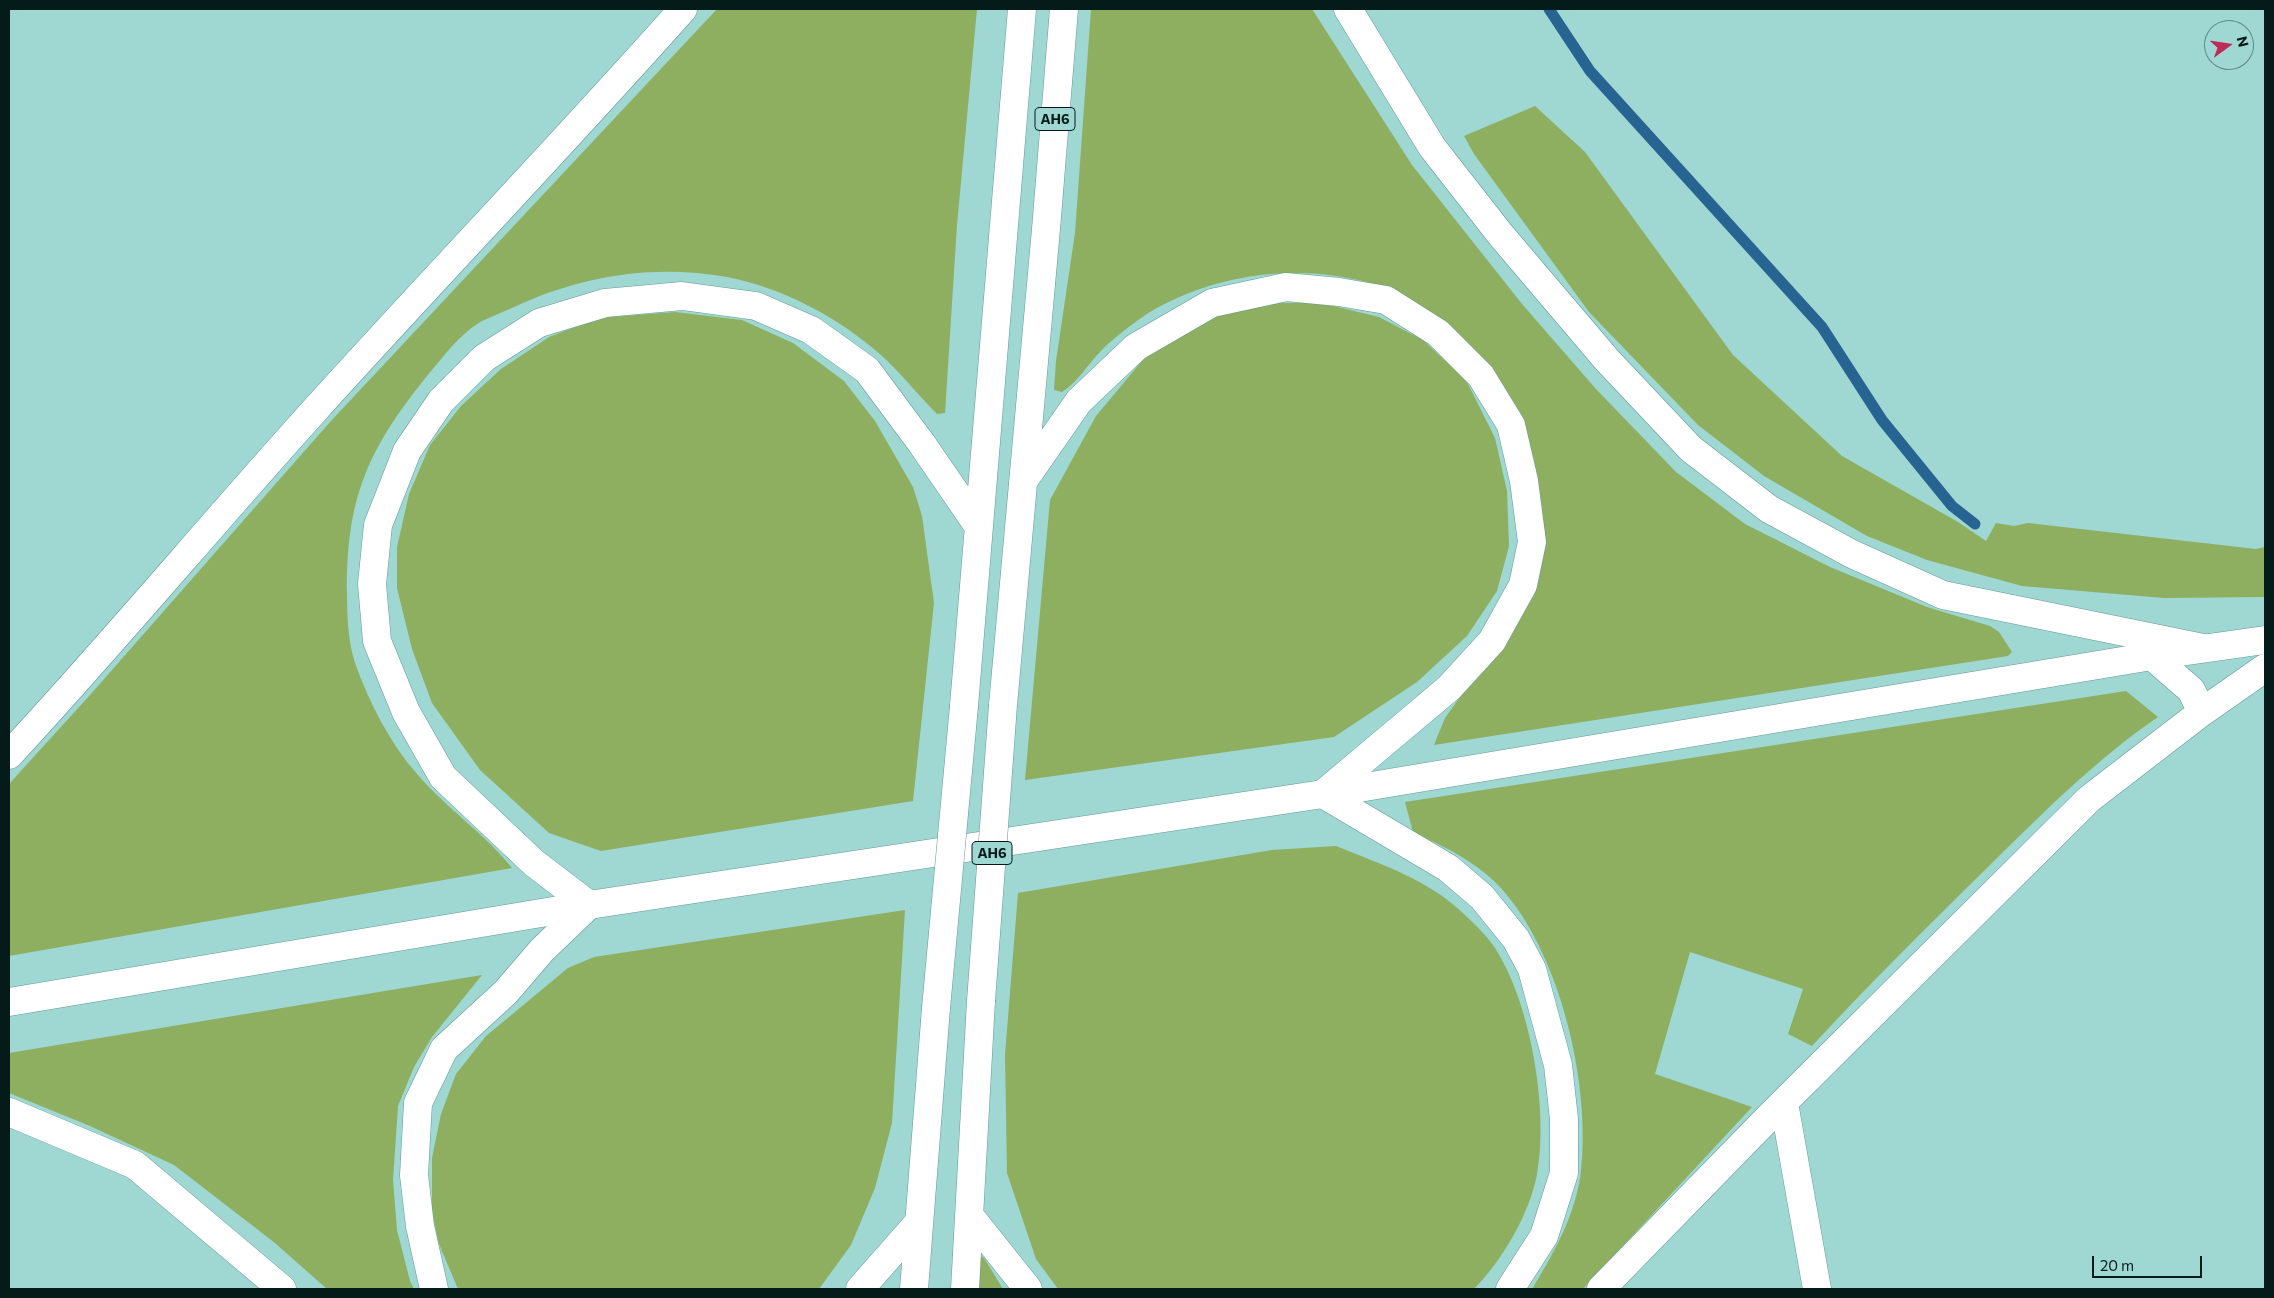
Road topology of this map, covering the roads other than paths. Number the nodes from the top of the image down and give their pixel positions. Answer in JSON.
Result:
{"nodes":[{"id":1,"x":683,"y":9,"type":"edge"},
{"id":2,"x":1022,"y":9,"type":"edge"},
{"id":3,"x":1064,"y":9,"type":"edge"},
{"id":4,"x":1348,"y":9,"type":"edge"},
{"id":5,"x":1024,"y":480,"type":"junction"},
{"id":6,"x":978,"y":528,"type":"junction"},
{"id":7,"x":2265,"y":640,"type":"edge"},
{"id":8,"x":2203,"y":648,"type":"junction"},
{"id":9,"x":2152,"y":656,"type":"junction"},
{"id":10,"x":2265,"y":668,"type":"edge"},
{"id":11,"x":2202,"y":712,"type":"junction"},
{"id":12,"x":9,"y":755,"type":"edge"},
{"id":13,"x":1323,"y":794,"type":"junction"},
{"id":14,"x":589,"y":904,"type":"junction"},
{"id":15,"x":9,"y":1002,"type":"edge"},
{"id":16,"x":1784,"y":1103,"type":"junction"},
{"id":17,"x":9,"y":1112,"type":"edge"},
{"id":18,"x":969,"y":1215,"type":"junction"},
{"id":19,"x":919,"y":1222,"type":"junction"},
{"id":20,"x":282,"y":1289,"type":"edge"},
{"id":21,"x":434,"y":1289,"type":"edge"},
{"id":22,"x":860,"y":1289,"type":"edge"},
{"id":23,"x":914,"y":1289,"type":"edge"},
{"id":24,"x":965,"y":1289,"type":"edge"},
{"id":25,"x":1028,"y":1289,"type":"edge"},
{"id":26,"x":1510,"y":1289,"type":"edge"},
{"id":27,"x":1601,"y":1289,"type":"edge"},
{"id":28,"x":1817,"y":1289,"type":"edge"}],
"edges":[{"from":1,"to":12,"type":"main road"},
{"from":2,"to":6,"type":"main road"},
{"from":3,"to":5,"type":"main road","number":"AH6"},
{"from":4,"to":8,"type":"main road"},
{"from":5,"to":13,"type":"main road"},
{"from":5,"to":18,"type":"main road","number":"AH6","bridge":true},
{"from":6,"to":14,"type":"main road"},
{"from":6,"to":19,"type":"main road","bridge":true},
{"from":7,"to":8,"type":"main road"},
{"from":8,"to":9,"type":"main road"},
{"from":9,"to":11,"type":"main road"},
{"from":9,"to":13,"type":"main road"},
{"from":10,"to":11,"type":"main road"},
{"from":11,"to":16,"type":"main road"},
{"from":13,"to":14,"type":"main road"},
{"from":13,"to":26,"type":"main road"},
{"from":14,"to":15,"type":"main road"},
{"from":14,"to":21,"type":"main road"},
{"from":16,"to":27,"type":"main road"},
{"from":16,"to":28,"type":"main road"},
{"from":17,"to":20,"type":"main road"},
{"from":18,"to":24,"type":"main road"},
{"from":18,"to":25,"type":"main road"},
{"from":19,"to":22,"type":"main road"},
{"from":19,"to":23,"type":"main road"}]}
